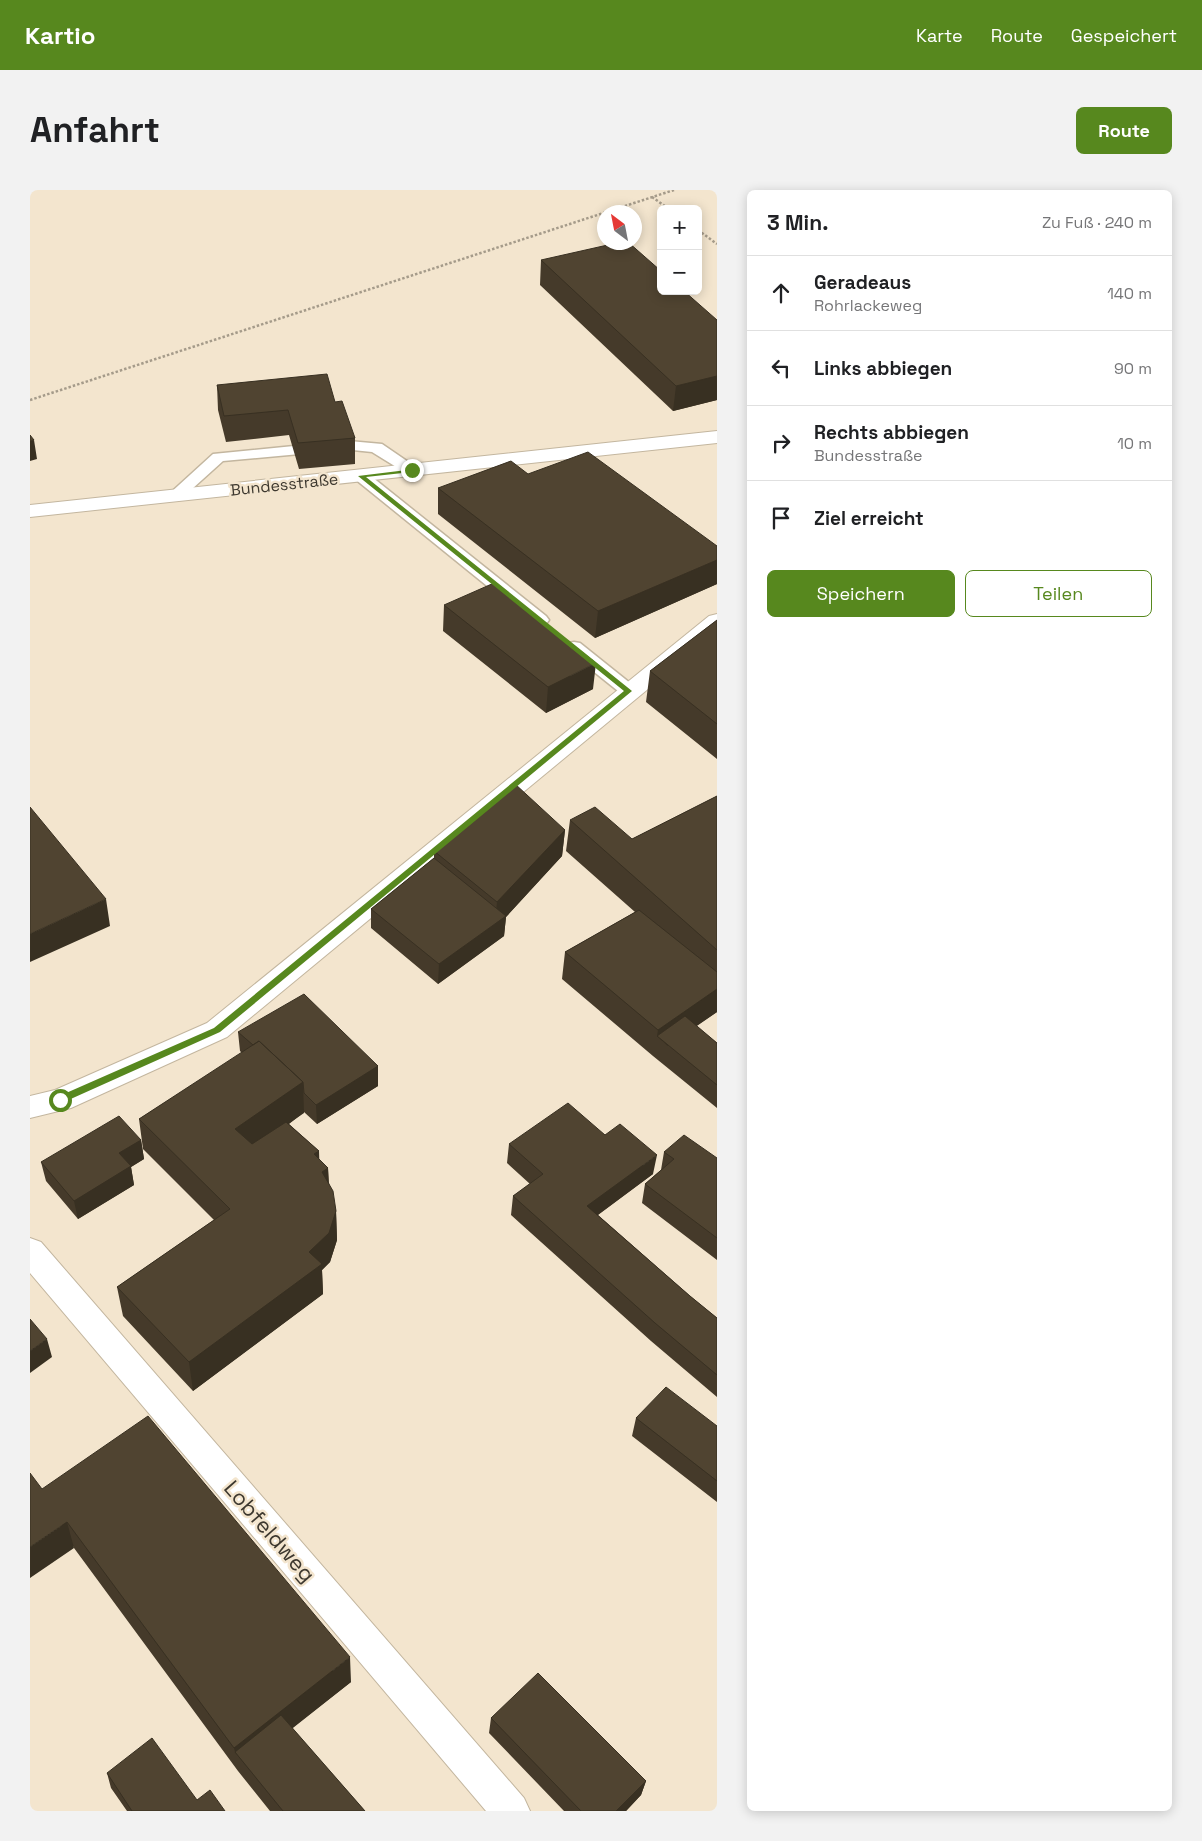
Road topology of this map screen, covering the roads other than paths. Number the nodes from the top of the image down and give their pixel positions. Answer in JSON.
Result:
{"nodes":[{"id":1,"x":717,"y":437,"type":"edge"},
{"id":2,"x":349,"y":446,"type":"edge"},
{"id":3,"x":294,"y":451,"type":"edge"},
{"id":4,"x":412,"y":470,"type":"junction"},
{"id":5,"x":361,"y":476,"type":"junction"},
{"id":6,"x":176,"y":495,"type":"junction"},
{"id":7,"x":30,"y":510,"type":"edge"},
{"id":8,"x":717,"y":622,"type":"edge"},
{"id":9,"x":629,"y":691,"type":"junction"},
{"id":10,"x":30,"y":1107,"type":"edge"},
{"id":11,"x":30,"y":1251,"type":"edge"},
{"id":12,"x":511,"y":1811,"type":"edge"}],
"edges":[{"from":1,"to":4,"type":"street","name":"Bundesstraße"},
{"from":2,"to":4,"type":"lane"},
{"from":3,"to":6,"type":"lane"},
{"from":4,"to":5,"type":"street","name":"Bundesstraße"},
{"from":5,"to":6,"type":"street","name":"Bundesstraße"},
{"from":5,"to":9,"type":"lane"},
{"from":6,"to":7,"type":"street","name":"Bundesstraße"},
{"from":8,"to":9,"type":"street"},
{"from":9,"to":10,"type":"street"},
{"from":11,"to":12,"type":"street","name":"Lobfeldweg"}]}
